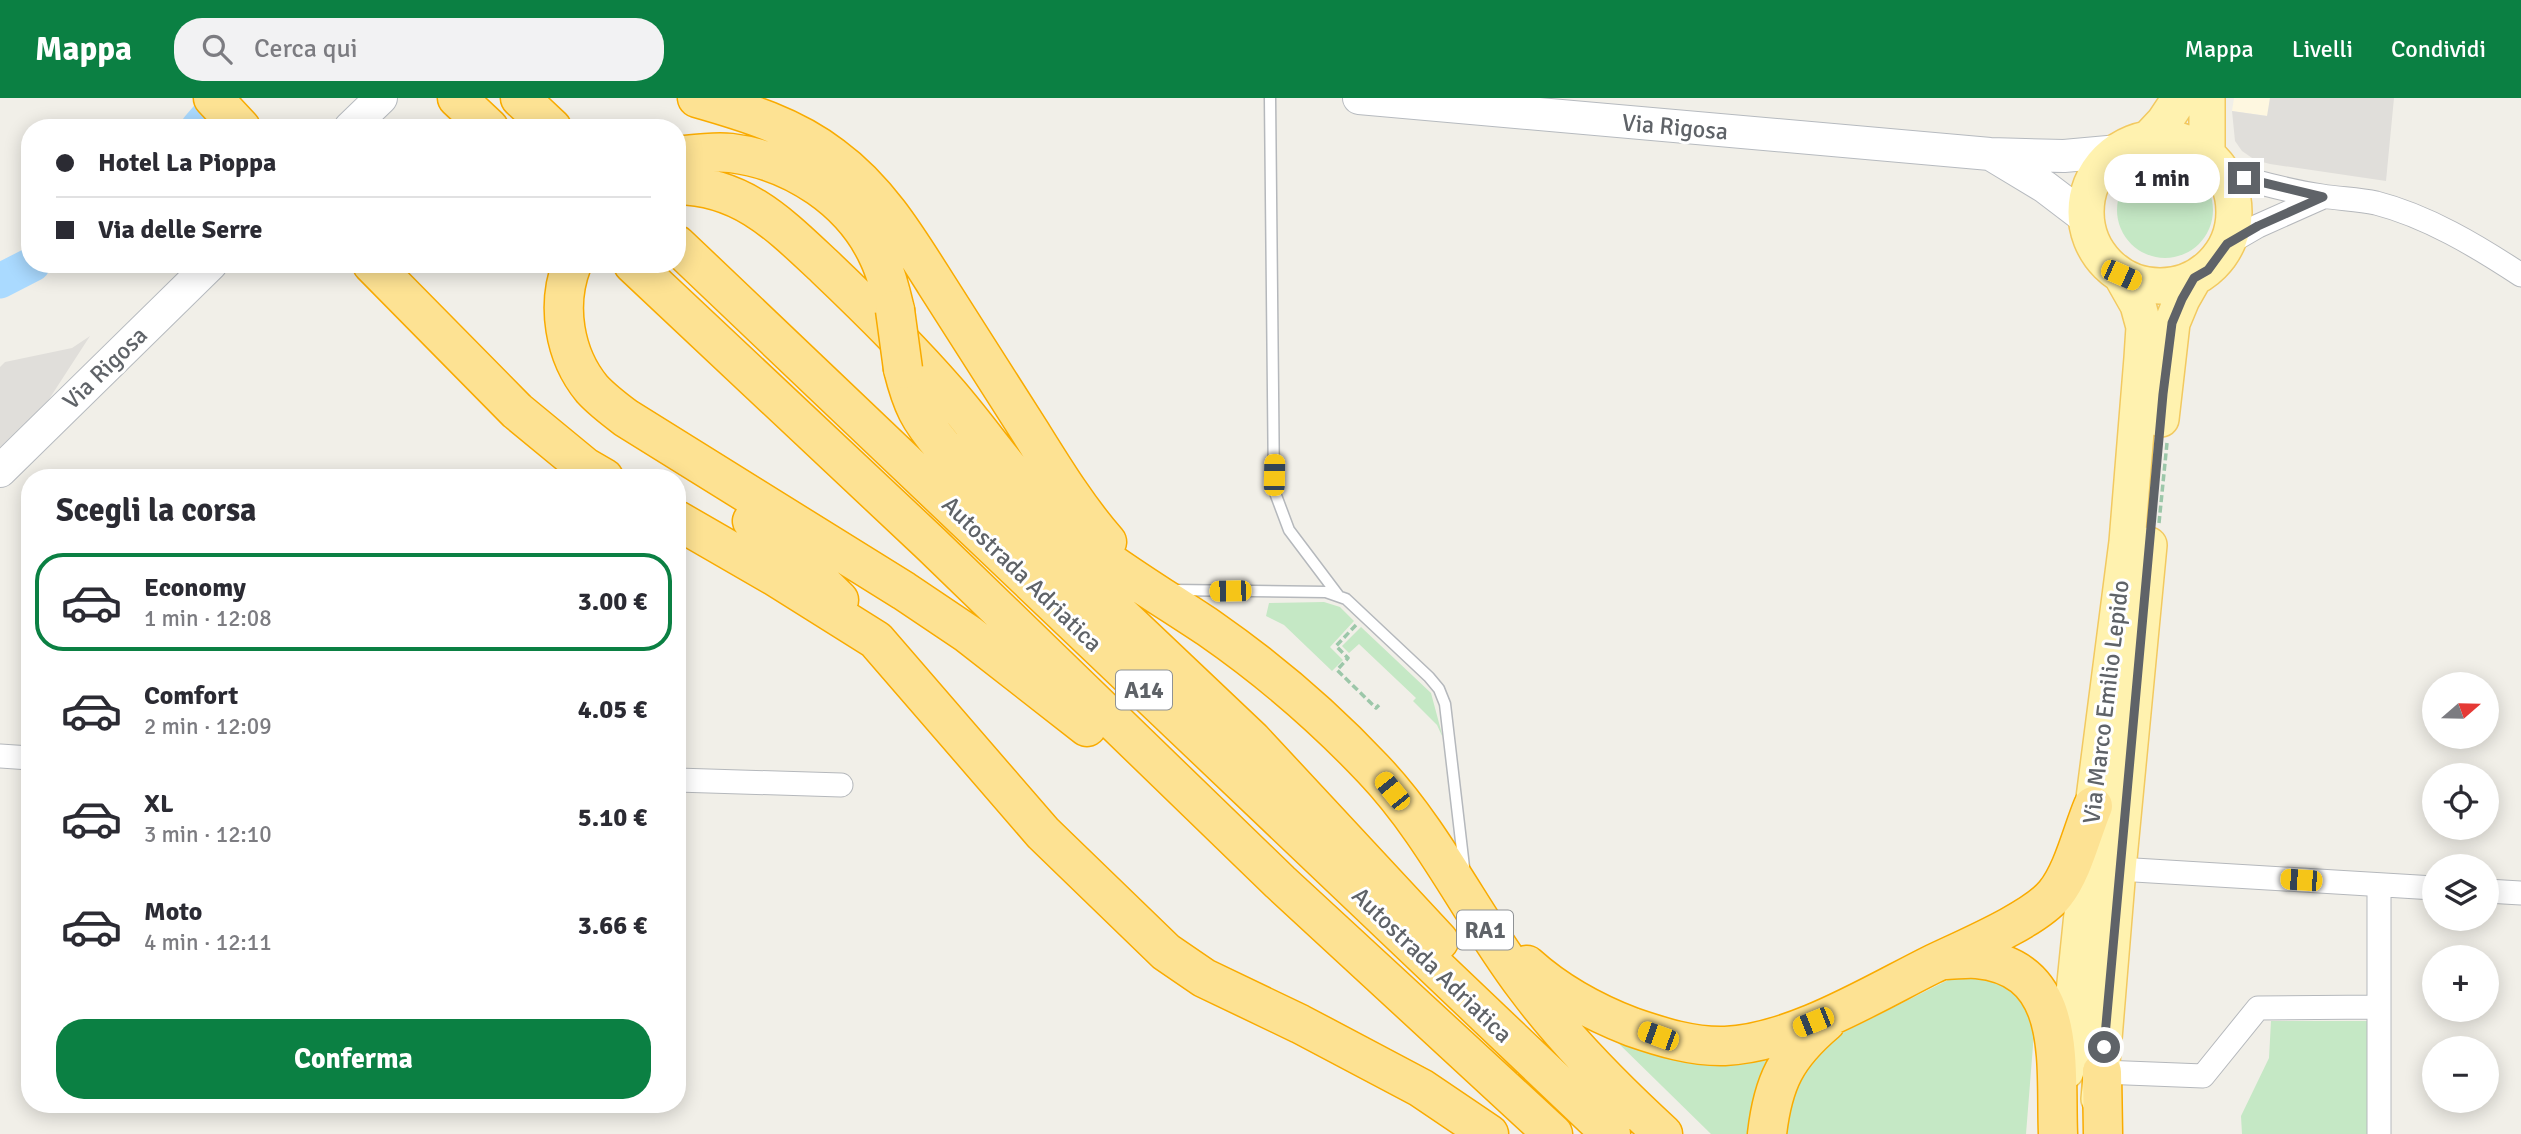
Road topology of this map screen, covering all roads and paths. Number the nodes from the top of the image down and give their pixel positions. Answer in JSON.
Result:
{"nodes":[{"id":1,"x":213,"y":98,"type":"edge"},
{"id":2,"x":381,"y":98,"type":"edge"},
{"id":3,"x":457,"y":98,"type":"edge"},
{"id":4,"x":520,"y":98,"type":"edge"},
{"id":5,"x":698,"y":98,"type":"edge"},
{"id":6,"x":1270,"y":98,"type":"edge"},
{"id":7,"x":1359,"y":98,"type":"edge"},
{"id":8,"x":2180,"y":98,"type":"edge"},
{"id":9,"x":2207,"y":98,"type":"edge"},
{"id":10,"x":233,"y":119,"type":"edge"},
{"id":11,"x":359,"y":119,"type":"edge"},
{"id":12,"x":479,"y":119,"type":"edge"},
{"id":13,"x":542,"y":119,"type":"edge"},
{"id":14,"x":2133,"y":145,"type":"junction"},
{"id":15,"x":686,"y":155,"type":"edge"},
{"id":16,"x":1990,"y":155,"type":"junction"},
{"id":17,"x":2215,"y":163,"type":"junction"},
{"id":18,"x":686,"y":186,"type":"edge"},
{"id":19,"x":2323,"y":197,"type":"junction"},
{"id":20,"x":2087,"y":219,"type":"junction"},
{"id":21,"x":2227,"y":244,"type":"junction"},
{"id":22,"x":686,"y":254,"type":"edge"},
{"id":23,"x":202,"y":273,"type":"edge"},
{"id":24,"x":380,"y":273,"type":"edge"},
{"id":25,"x":548,"y":273,"type":"edge"},
{"id":26,"x":570,"y":273,"type":"edge"},
{"id":27,"x":643,"y":273,"type":"edge"},
{"id":28,"x":2121,"y":275,"type":"junction"},
{"id":29,"x":2521,"y":275,"type":"edge"},
{"id":30,"x":2194,"y":278,"type":"junction"},
{"id":31,"x":588,"y":469,"type":"edge"},
{"id":32,"x":670,"y":469,"type":"edge"},
{"id":33,"x":0,"y":471,"type":"edge"},
{"id":34,"x":686,"y":479,"type":"edge"},
{"id":35,"x":686,"y":525,"type":"edge"},
{"id":36,"x":1151,"y":590,"type":"junction"},
{"id":37,"x":1338,"y":595,"type":"junction"},
{"id":38,"x":1364,"y":616,"type":"junction"},
{"id":39,"x":876,"y":640,"type":"junction"},
{"id":40,"x":1380,"y":705,"type":"dead end"},
{"id":41,"x":0,"y":756,"type":"edge"},
{"id":42,"x":21,"y":757,"type":"edge"},
{"id":43,"x":686,"y":780,"type":"edge"},
{"id":44,"x":841,"y":785,"type":"dead end"},
{"id":45,"x":2092,"y":806,"type":"junction"},
{"id":46,"x":2118,"y":869,"type":"junction"},
{"id":47,"x":1280,"y":882,"type":"junction"},
{"id":48,"x":2379,"y":885,"type":"junction"},
{"id":49,"x":2422,"y":887,"type":"edge"},
{"id":50,"x":2499,"y":891,"type":"edge"},
{"id":51,"x":2521,"y":892,"type":"edge"},
{"id":52,"x":1479,"y":920,"type":"junction"},
{"id":53,"x":1942,"y":960,"type":"junction"},
{"id":54,"x":2378,"y":1007,"type":"junction"},
{"id":55,"x":1836,"y":1013,"type":"junction"},
{"id":56,"x":2102,"y":1072,"type":"junction"},
{"id":57,"x":1422,"y":1088,"type":"junction"},
{"id":58,"x":1599,"y":1123,"type":"edge"},
{"id":59,"x":1463,"y":1134,"type":"edge"},
{"id":60,"x":1489,"y":1134,"type":"edge"},
{"id":61,"x":1553,"y":1134,"type":"edge"},
{"id":62,"x":1663,"y":1134,"type":"edge"},
{"id":63,"x":1767,"y":1134,"type":"edge"},
{"id":64,"x":2059,"y":1134,"type":"edge"},
{"id":65,"x":2096,"y":1134,"type":"edge"},
{"id":66,"x":2103,"y":1134,"type":"edge"},
{"id":67,"x":2379,"y":1134,"type":"edge"}],
"edges":[{"from":1,"to":10,"type":"highway"},
{"from":2,"to":11,"type":"main road"},
{"from":3,"to":12,"type":"highway"},
{"from":4,"to":13,"type":"highway"},
{"from":5,"to":36,"type":"highway"},
{"from":6,"to":37,"type":"lane"},
{"from":7,"to":16,"type":"main road","name":"Via Rigosa"},
{"from":8,"to":14,"type":"main road"},
{"from":9,"to":17,"type":"main road"},
{"from":14,"to":16,"type":"main road","name":"Via Rigosa"},
{"from":14,"to":17,"type":"main road"},
{"from":14,"to":20,"type":"main road"},
{"from":15,"to":58,"type":"highway","bridge":true},
{"from":16,"to":20,"type":"main road","name":"Via Rigosa"},
{"from":17,"to":19,"type":"street"},
{"from":17,"to":21,"type":"main road"},
{"from":18,"to":36,"type":"highway"},
{"from":19,"to":21,"type":"street"},
{"from":19,"to":29,"type":"street"},
{"from":20,"to":28,"type":"main road"},
{"from":21,"to":30,"type":"main road"},
{"from":22,"to":58,"type":"highway","name":"Autostrada Adriatica","number":"A14"},
{"from":23,"to":33,"type":"main road","name":"Via Rigosa"},
{"from":24,"to":31,"type":"highway"},
{"from":25,"to":32,"type":"highway"},
{"from":26,"to":47,"type":"highway"},
{"from":27,"to":47,"type":"highway","name":"Autostrada Adriatica","number":"A14"},
{"from":28,"to":30,"type":"main road"},
{"from":28,"to":45,"type":"main road","name":"Via Marco Emilio Lepido"},
{"from":30,"to":46,"type":"main road","name":"Via Marco Emilio Lepido"},
{"from":34,"to":39,"type":"highway"},
{"from":35,"to":39,"type":"highway"},
{"from":36,"to":37,"type":"lane"},
{"from":36,"to":52,"type":"highway","number":"RA1"},
{"from":37,"to":38,"type":"lane"},
{"from":38,"to":40,"type":"path"},
{"from":38,"to":52,"type":"lane"},
{"from":39,"to":57,"type":"highway"},
{"from":41,"to":42,"type":"street"},
{"from":43,"to":44,"type":"street"},
{"from":45,"to":53,"type":"highway"},
{"from":45,"to":64,"type":"main road","name":"Via Marco Emilio Lepido"},
{"from":46,"to":48,"type":"street"},
{"from":46,"to":56,"type":"main road","name":"Via Marco Emilio Lepido"},
{"from":47,"to":61,"type":"highway","name":"Autostrada Adriatica","number":"A14"},
{"from":48,"to":49,"type":"street"},
{"from":48,"to":54,"type":"street"},
{"from":50,"to":51,"type":"street"},
{"from":52,"to":55,"type":"highway"},
{"from":52,"to":62,"type":"highway","number":"RA1"},
{"from":53,"to":55,"type":"highway"},
{"from":53,"to":64,"type":"highway"},
{"from":54,"to":56,"type":"street"},
{"from":54,"to":67,"type":"street"},
{"from":55,"to":63,"type":"highway"},
{"from":56,"to":65,"type":"main road","name":"Via Marco Emilio Lepido"},
{"from":56,"to":66,"type":"highway"},
{"from":57,"to":59,"type":"highway"},
{"from":57,"to":60,"type":"highway"}]}
